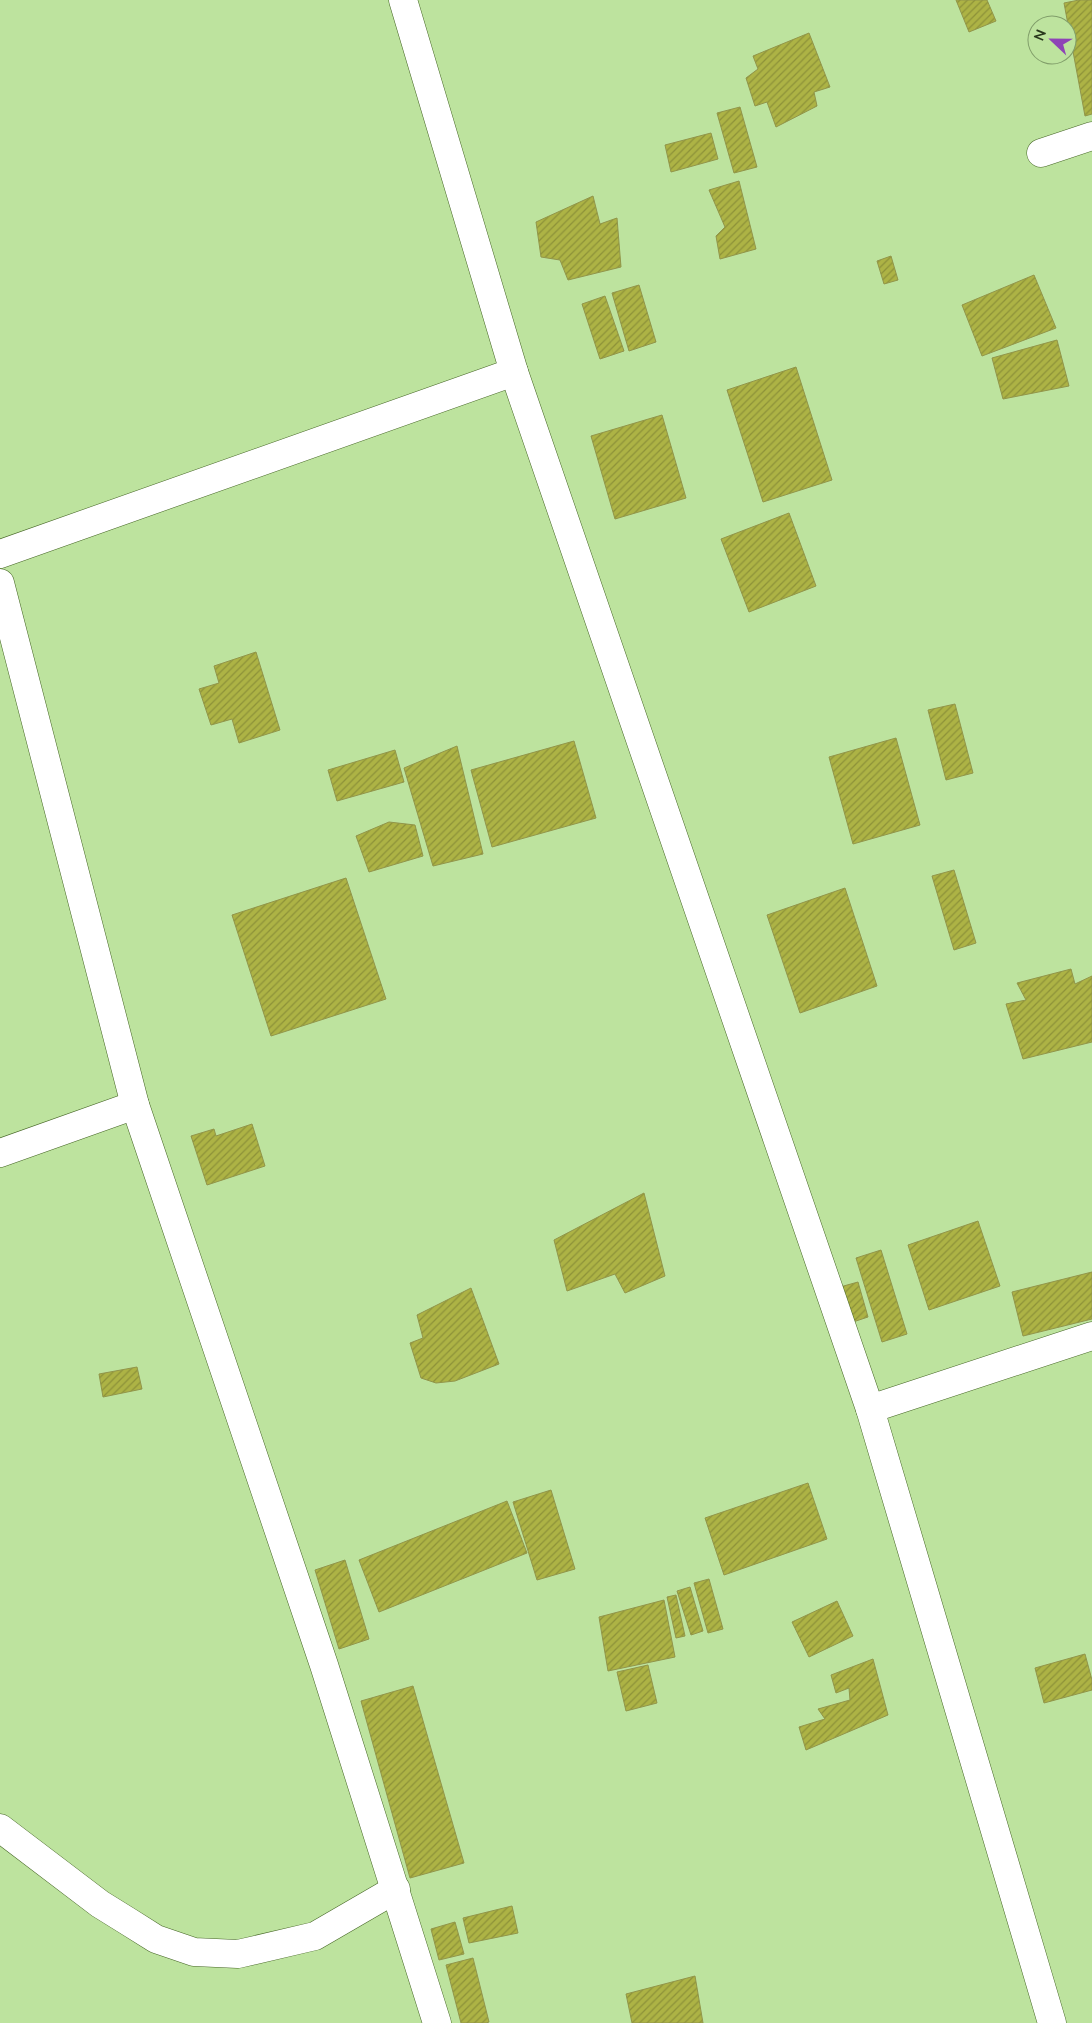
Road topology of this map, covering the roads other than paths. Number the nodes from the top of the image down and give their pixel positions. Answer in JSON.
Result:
{"nodes":[{"id":1,"x":403,"y":0,"type":"edge"},
{"id":2,"x":1092,"y":136,"type":"edge"},
{"id":3,"x":1041,"y":153,"type":"dead end"},
{"id":4,"x":514,"y":372,"type":"junction"},
{"id":5,"x":0,"y":554,"type":"edge"},
{"id":6,"x":0,"y":583,"type":"edge"},
{"id":7,"x":135,"y":1105,"type":"junction"},
{"id":8,"x":0,"y":1152,"type":"edge"},
{"id":9,"x":1092,"y":1336,"type":"edge"},
{"id":10,"x":870,"y":1409,"type":"junction"},
{"id":11,"x":0,"y":1828,"type":"edge"},
{"id":12,"x":396,"y":1889,"type":"junction"},
{"id":13,"x":1049,"y":2022,"type":"edge"},
{"id":14,"x":437,"y":2023,"type":"edge"}],
"edges":[{"from":1,"to":4,"type":"street"},
{"from":2,"to":3,"type":"street"},
{"from":4,"to":5,"type":"street"},
{"from":4,"to":10,"type":"street"},
{"from":6,"to":7,"type":"street"},
{"from":7,"to":8,"type":"street"},
{"from":7,"to":12,"type":"street"},
{"from":9,"to":10,"type":"street"},
{"from":10,"to":13,"type":"street"},
{"from":11,"to":12,"type":"street"},
{"from":12,"to":14,"type":"street"}]}
